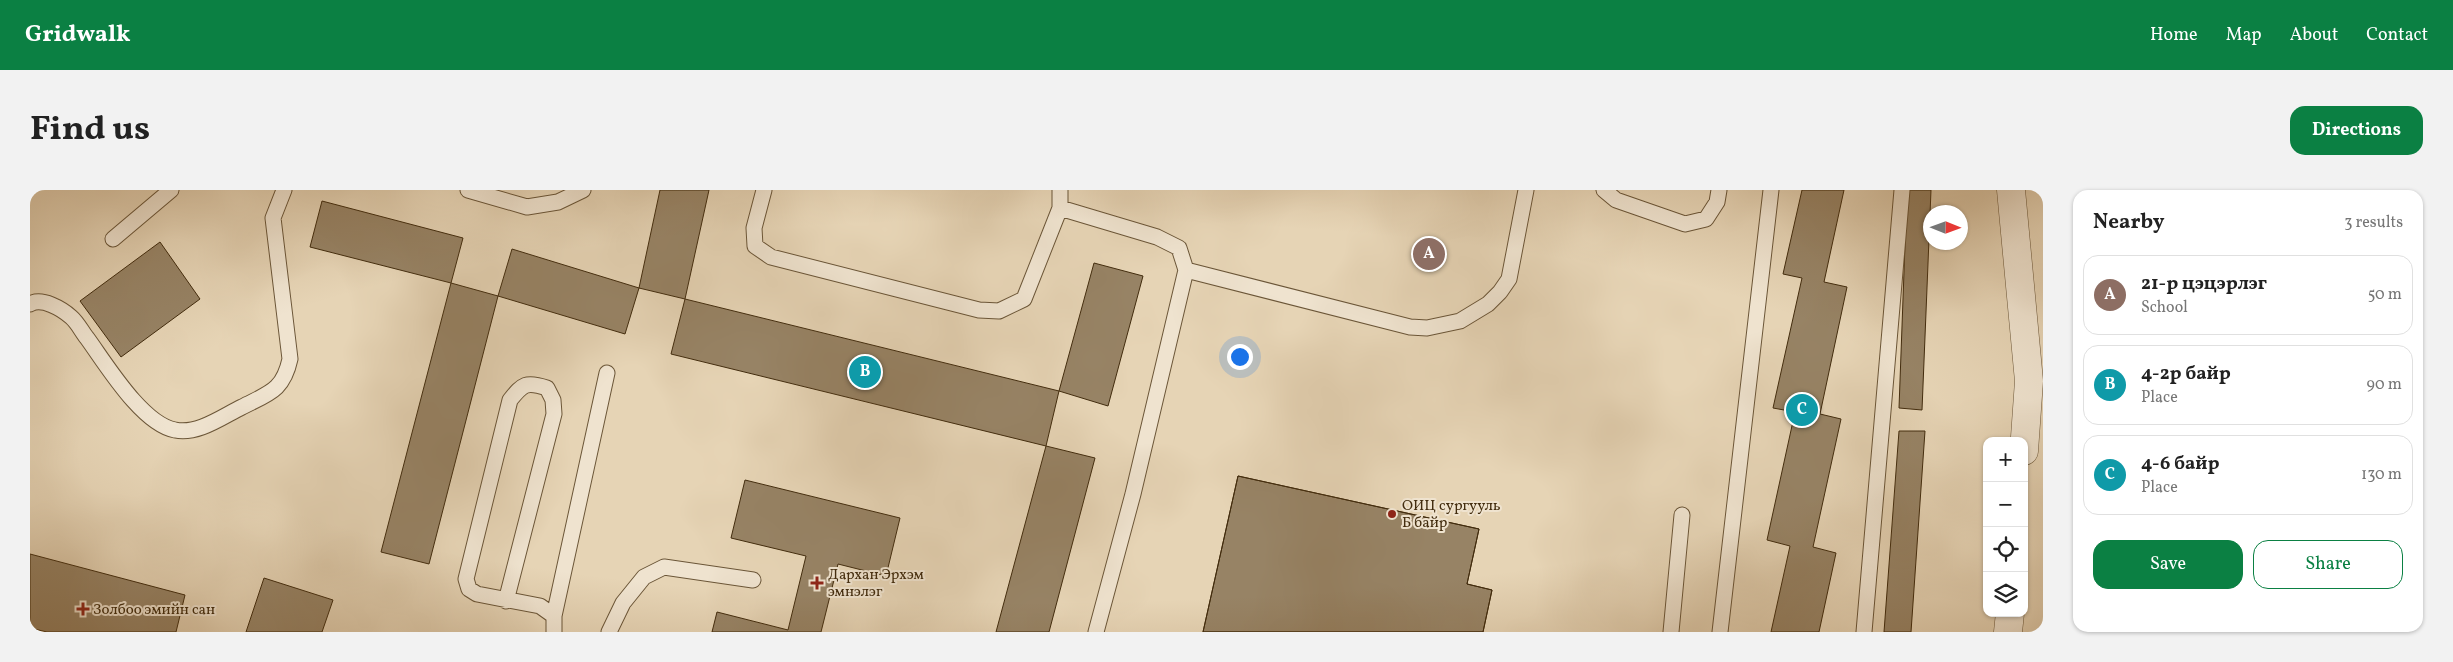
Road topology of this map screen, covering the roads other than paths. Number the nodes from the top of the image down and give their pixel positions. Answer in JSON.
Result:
{"nodes":[{"id":1,"x":171,"y":190,"type":"edge"},
{"id":2,"x":284,"y":190,"type":"edge"},
{"id":3,"x":468,"y":190,"type":"edge"},
{"id":4,"x":583,"y":190,"type":"edge"},
{"id":5,"x":764,"y":190,"type":"edge"},
{"id":6,"x":1060,"y":190,"type":"edge"},
{"id":7,"x":1526,"y":190,"type":"edge"},
{"id":8,"x":1604,"y":190,"type":"edge"},
{"id":9,"x":1719,"y":190,"type":"edge"},
{"id":10,"x":1771,"y":190,"type":"edge"},
{"id":11,"x":1902,"y":190,"type":"edge"},
{"id":12,"x":2011,"y":190,"type":"edge"},
{"id":13,"x":1060,"y":208,"type":"junction"},
{"id":14,"x":113,"y":239,"type":"dead end"},
{"id":15,"x":1186,"y":270,"type":"junction"},
{"id":16,"x":30,"y":304,"type":"edge"},
{"id":17,"x":607,"y":373,"type":"dead end"},
{"id":18,"x":2036,"y":387,"type":"edge"},
{"id":19,"x":2027,"y":437,"type":"edge"},
{"id":20,"x":1682,"y":515,"type":"dead end"},
{"id":21,"x":753,"y":580,"type":"dead end"},
{"id":22,"x":506,"y":601,"type":"junction"},
{"id":23,"x":554,"y":616,"type":"junction"},
{"id":24,"x":2010,"y":617,"type":"edge"},
{"id":25,"x":554,"y":632,"type":"edge"},
{"id":26,"x":609,"y":632,"type":"edge"},
{"id":27,"x":1096,"y":632,"type":"edge"},
{"id":28,"x":1671,"y":632,"type":"edge"},
{"id":29,"x":1720,"y":632,"type":"edge"},
{"id":30,"x":1864,"y":632,"type":"edge"},
{"id":31,"x":2008,"y":632,"type":"edge"}],
"edges":[{"from":1,"to":14,"type":"lane"},
{"from":2,"to":16,"type":"lane"},
{"from":3,"to":4,"type":"lane"},
{"from":5,"to":13,"type":"lane"},
{"from":6,"to":13,"type":"lane"},
{"from":7,"to":15,"type":"lane"},
{"from":8,"to":9,"type":"lane"},
{"from":10,"to":29,"type":"lane"},
{"from":11,"to":30,"type":"lane"},
{"from":12,"to":18,"type":"street"},
{"from":13,"to":15,"type":"lane"},
{"from":15,"to":27,"type":"lane"},
{"from":17,"to":23,"type":"lane"},
{"from":18,"to":19,"type":"street"},
{"from":20,"to":28,"type":"lane"},
{"from":21,"to":26,"type":"lane"},
{"from":22,"to":22,"type":"lane"},
{"from":22,"to":23,"type":"lane"},
{"from":23,"to":25,"type":"lane"},
{"from":24,"to":31,"type":"street"}]}
